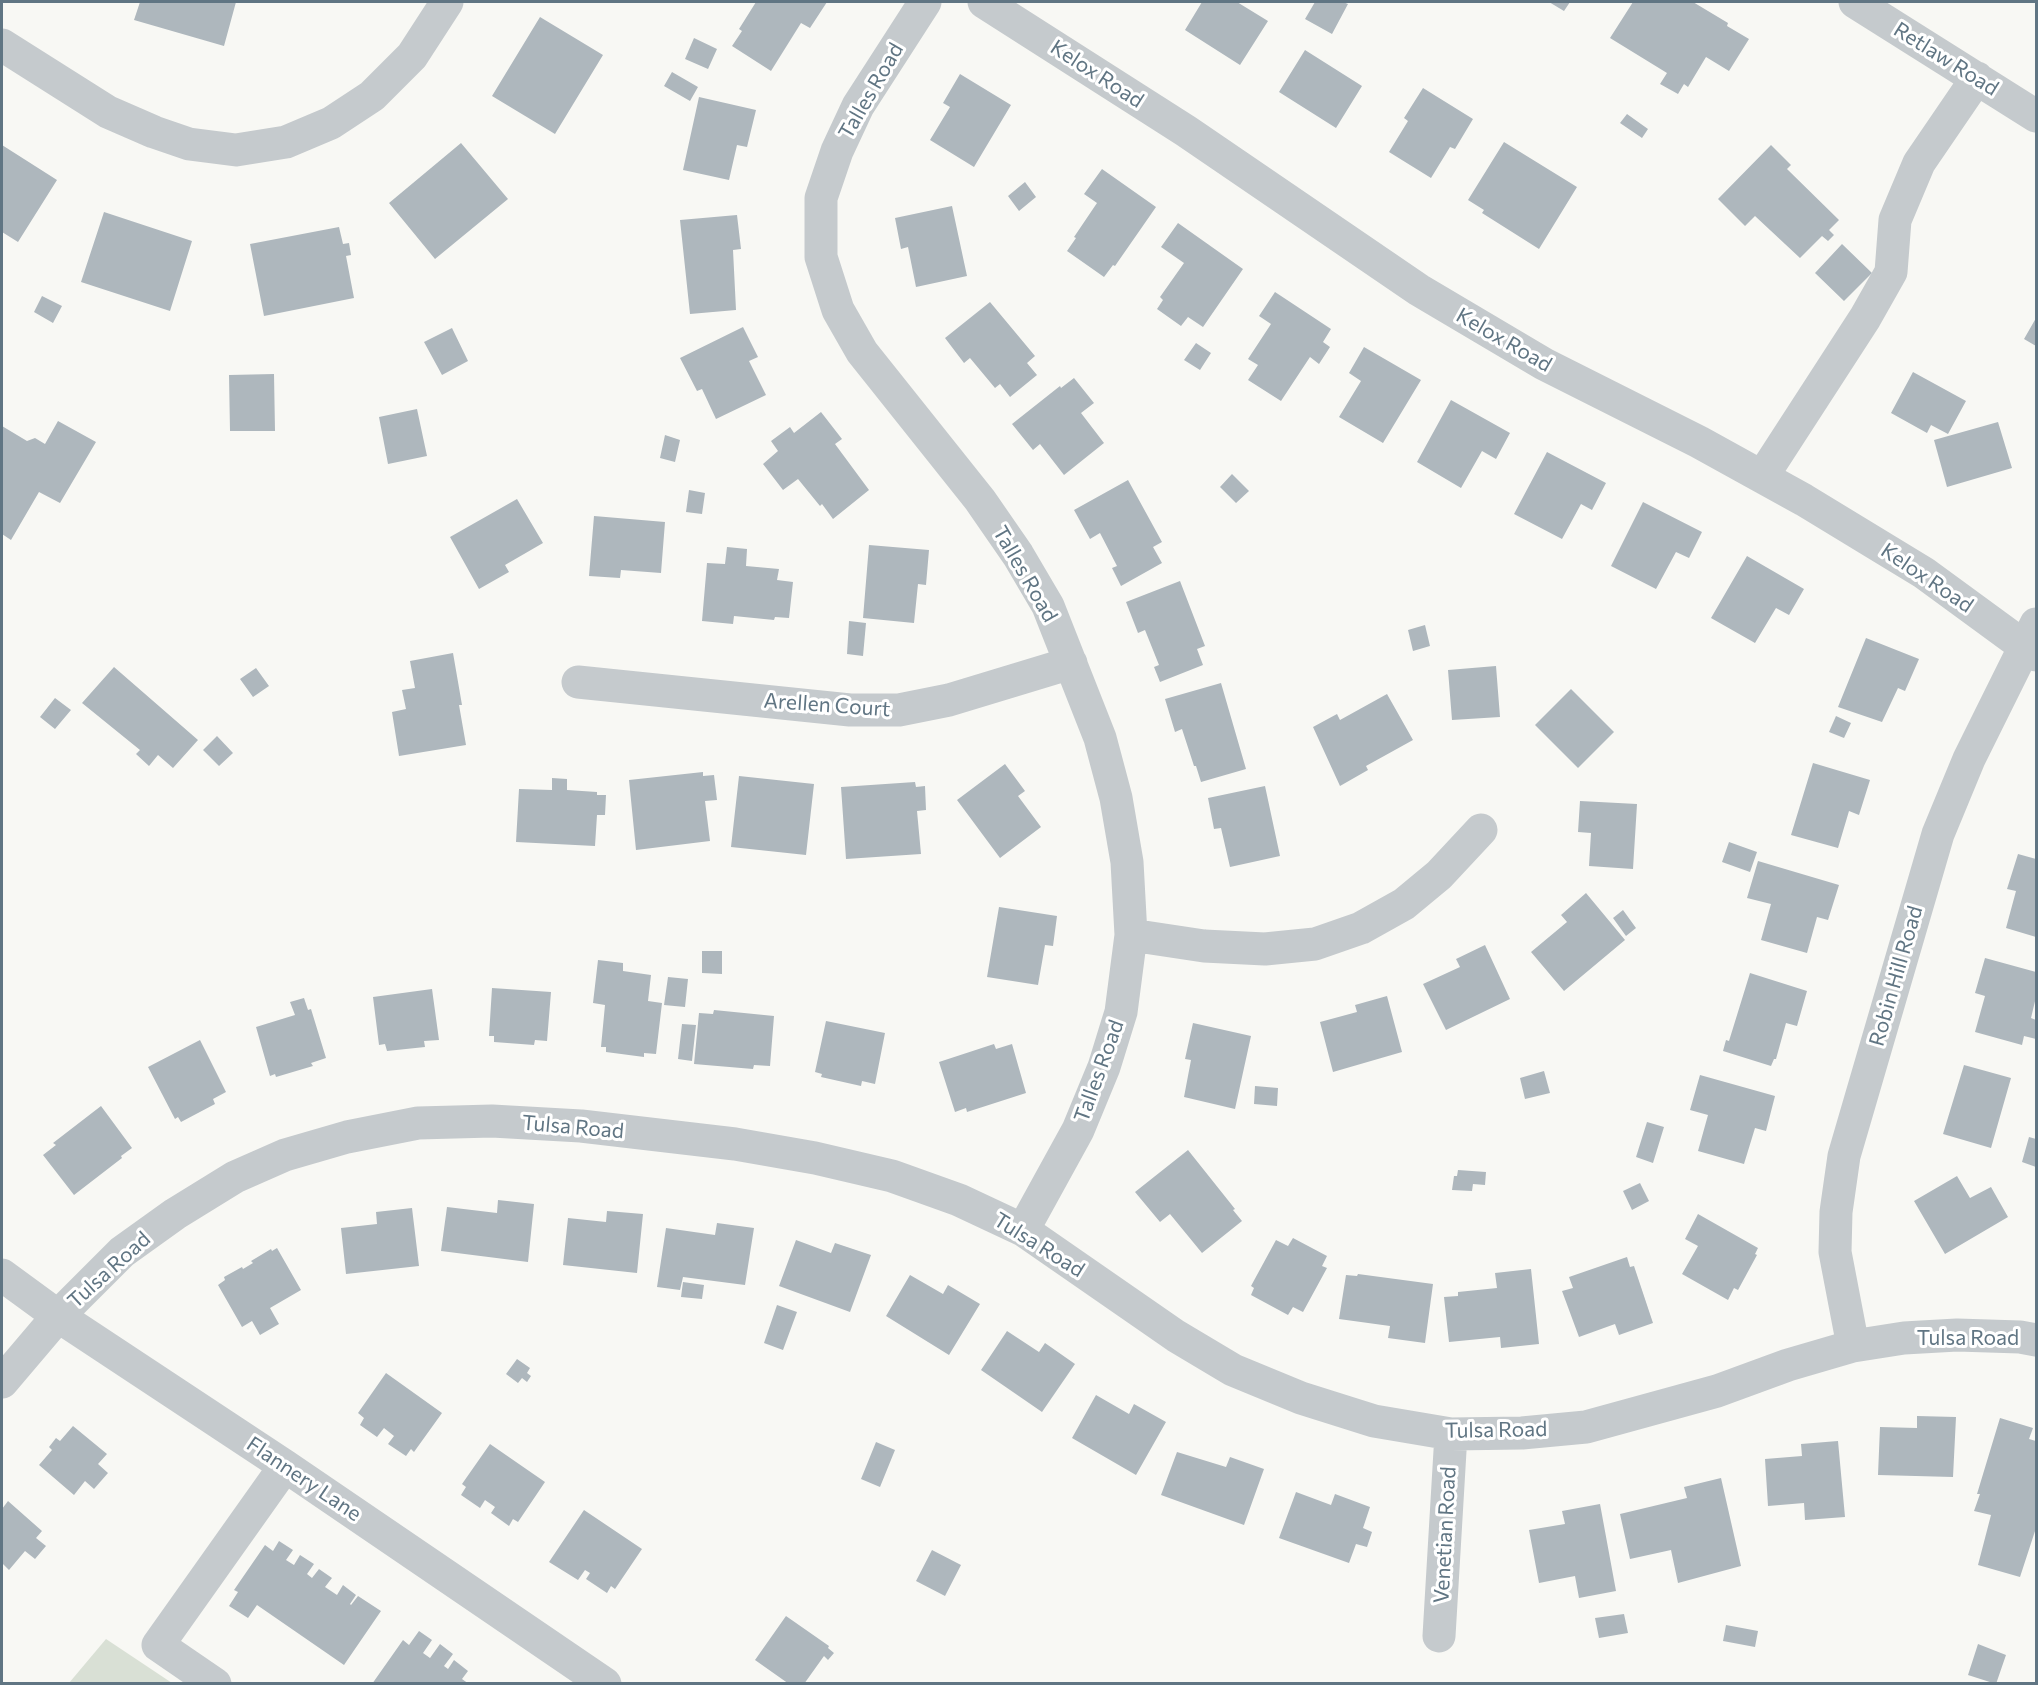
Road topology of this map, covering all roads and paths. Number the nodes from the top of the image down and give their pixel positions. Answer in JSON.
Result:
{"nodes":[{"id":1,"x":447,"y":2,"type":"edge"},
{"id":2,"x":925,"y":2,"type":"edge"},
{"id":3,"x":984,"y":2,"type":"edge"},
{"id":4,"x":1855,"y":2,"type":"edge"},
{"id":5,"x":2,"y":45,"type":"edge"},
{"id":6,"x":1977,"y":78,"type":"junction"},
{"id":7,"x":2037,"y":116,"type":"edge"},
{"id":8,"x":1762,"y":477,"type":"junction"},
{"id":9,"x":2033,"y":642,"type":"edge"},
{"id":10,"x":1071,"y":663,"type":"junction"},
{"id":11,"x":578,"y":682,"type":"dead end"},
{"id":12,"x":1481,"y":830,"type":"dead end"},
{"id":13,"x":1131,"y":935,"type":"junction"},
{"id":14,"x":1023,"y":1230,"type":"junction"},
{"id":15,"x":2,"y":1275,"type":"edge"},
{"id":16,"x":58,"y":1316,"type":"junction"},
{"id":17,"x":2037,"y":1340,"type":"edge"},
{"id":18,"x":1853,"y":1346,"type":"junction"},
{"id":19,"x":2,"y":1382,"type":"edge"},
{"id":20,"x":1451,"y":1434,"type":"junction"},
{"id":21,"x":285,"y":1466,"type":"junction"},
{"id":22,"x":1439,"y":1636,"type":"dead end"},
{"id":23,"x":215,"y":1683,"type":"edge"},
{"id":24,"x":605,"y":1683,"type":"edge"}],
"edges":[{"from":1,"to":5,"type":"street"},
{"from":2,"to":10,"type":"street","name":"Talles Road"},
{"from":3,"to":8,"type":"street","name":"Kelox Road"},
{"from":4,"to":6,"type":"street","name":"Retlaw Road"},
{"from":6,"to":7,"type":"street","name":"Retlaw Road"},
{"from":6,"to":8,"type":"street"},
{"from":8,"to":9,"type":"street","name":"Kelox Road"},
{"from":9,"to":18,"type":"street","name":"Robin Hill Road"},
{"from":10,"to":11,"type":"street","name":"Arellen Court"},
{"from":10,"to":13,"type":"street","name":"Talles Road"},
{"from":12,"to":13,"type":"street"},
{"from":13,"to":14,"type":"street","name":"Talles Road"},
{"from":14,"to":16,"type":"street","name":"Tulsa Road"},
{"from":14,"to":20,"type":"street","name":"Tulsa Road"},
{"from":15,"to":16,"type":"street","name":"Flannery Lane"},
{"from":16,"to":19,"type":"street","name":"Tulsa Road"},
{"from":16,"to":21,"type":"street","name":"Flannery Lane"},
{"from":17,"to":18,"type":"street","name":"Tulsa Road"},
{"from":18,"to":20,"type":"street","name":"Tulsa Road"},
{"from":20,"to":22,"type":"street","name":"Venetian Road"},
{"from":21,"to":23,"type":"street"},
{"from":21,"to":24,"type":"street","name":"Flannery Lane"}]}
